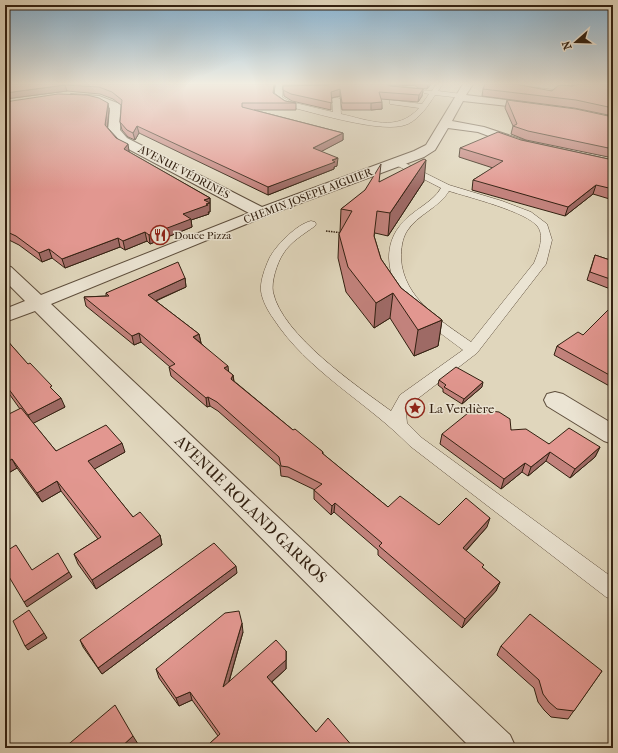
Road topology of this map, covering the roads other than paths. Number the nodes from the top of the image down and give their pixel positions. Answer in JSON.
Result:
{"nodes":[{"id":1,"x":115,"y":119,"type":"edge"},
{"id":2,"x":354,"y":119,"type":"edge"},
{"id":3,"x":410,"y":119,"type":"edge"},
{"id":4,"x":449,"y":119,"type":"edge"},
{"id":5,"x":446,"y":124,"type":"junction"},
{"id":6,"x":531,"y":146,"type":"edge"},
{"id":7,"x":397,"y":162,"type":"junction"},
{"id":8,"x":446,"y":187,"type":"junction"},
{"id":9,"x":261,"y":214,"type":"junction"},
{"id":10,"x":308,"y":226,"type":"road end"},
{"id":11,"x":5,"y":271,"type":"edge"},
{"id":12,"x":38,"y":303,"type":"junction"},
{"id":13,"x":5,"y":316,"type":"edge"},
{"id":14,"x":472,"y":350,"type":"junction"},
{"id":15,"x":555,"y":400,"type":"dead end"},
{"id":16,"x":399,"y":425,"type":"junction"},
{"id":17,"x":613,"y":435,"type":"edge"},
{"id":18,"x":613,"y":590,"type":"edge"},
{"id":19,"x":497,"y":748,"type":"edge"}],
"edges":[{"from":1,"to":9,"type":"street","name":"AVENUE VÉDRINES"},
{"from":2,"to":3,"type":"lane"},
{"from":4,"to":5,"type":"street","name":"CHEMIN JOSEPH AIGUIER"},
{"from":5,"to":6,"type":"street"},
{"from":5,"to":7,"type":"street","name":"CHEMIN JOSEPH AIGUIER"},
{"from":7,"to":8,"type":"lane"},
{"from":7,"to":9,"type":"street","name":"CHEMIN JOSEPH AIGUIER"},
{"from":8,"to":14,"type":"lane"},
{"from":8,"to":14,"type":"lane"},
{"from":9,"to":12,"type":"street","name":"CHEMIN JOSEPH AIGUIER"},
{"from":10,"to":16,"type":"lane"},
{"from":11,"to":12,"type":"street","name":"AVENUE ROLAND GARROS"},
{"from":12,"to":13,"type":"street","name":"CHEMIN JOSEPH AIGUIER"},
{"from":12,"to":19,"type":"street","name":"AVENUE ROLAND GARROS"},
{"from":14,"to":16,"type":"lane"},
{"from":15,"to":17,"type":"street"},
{"from":16,"to":18,"type":"lane"}]}
